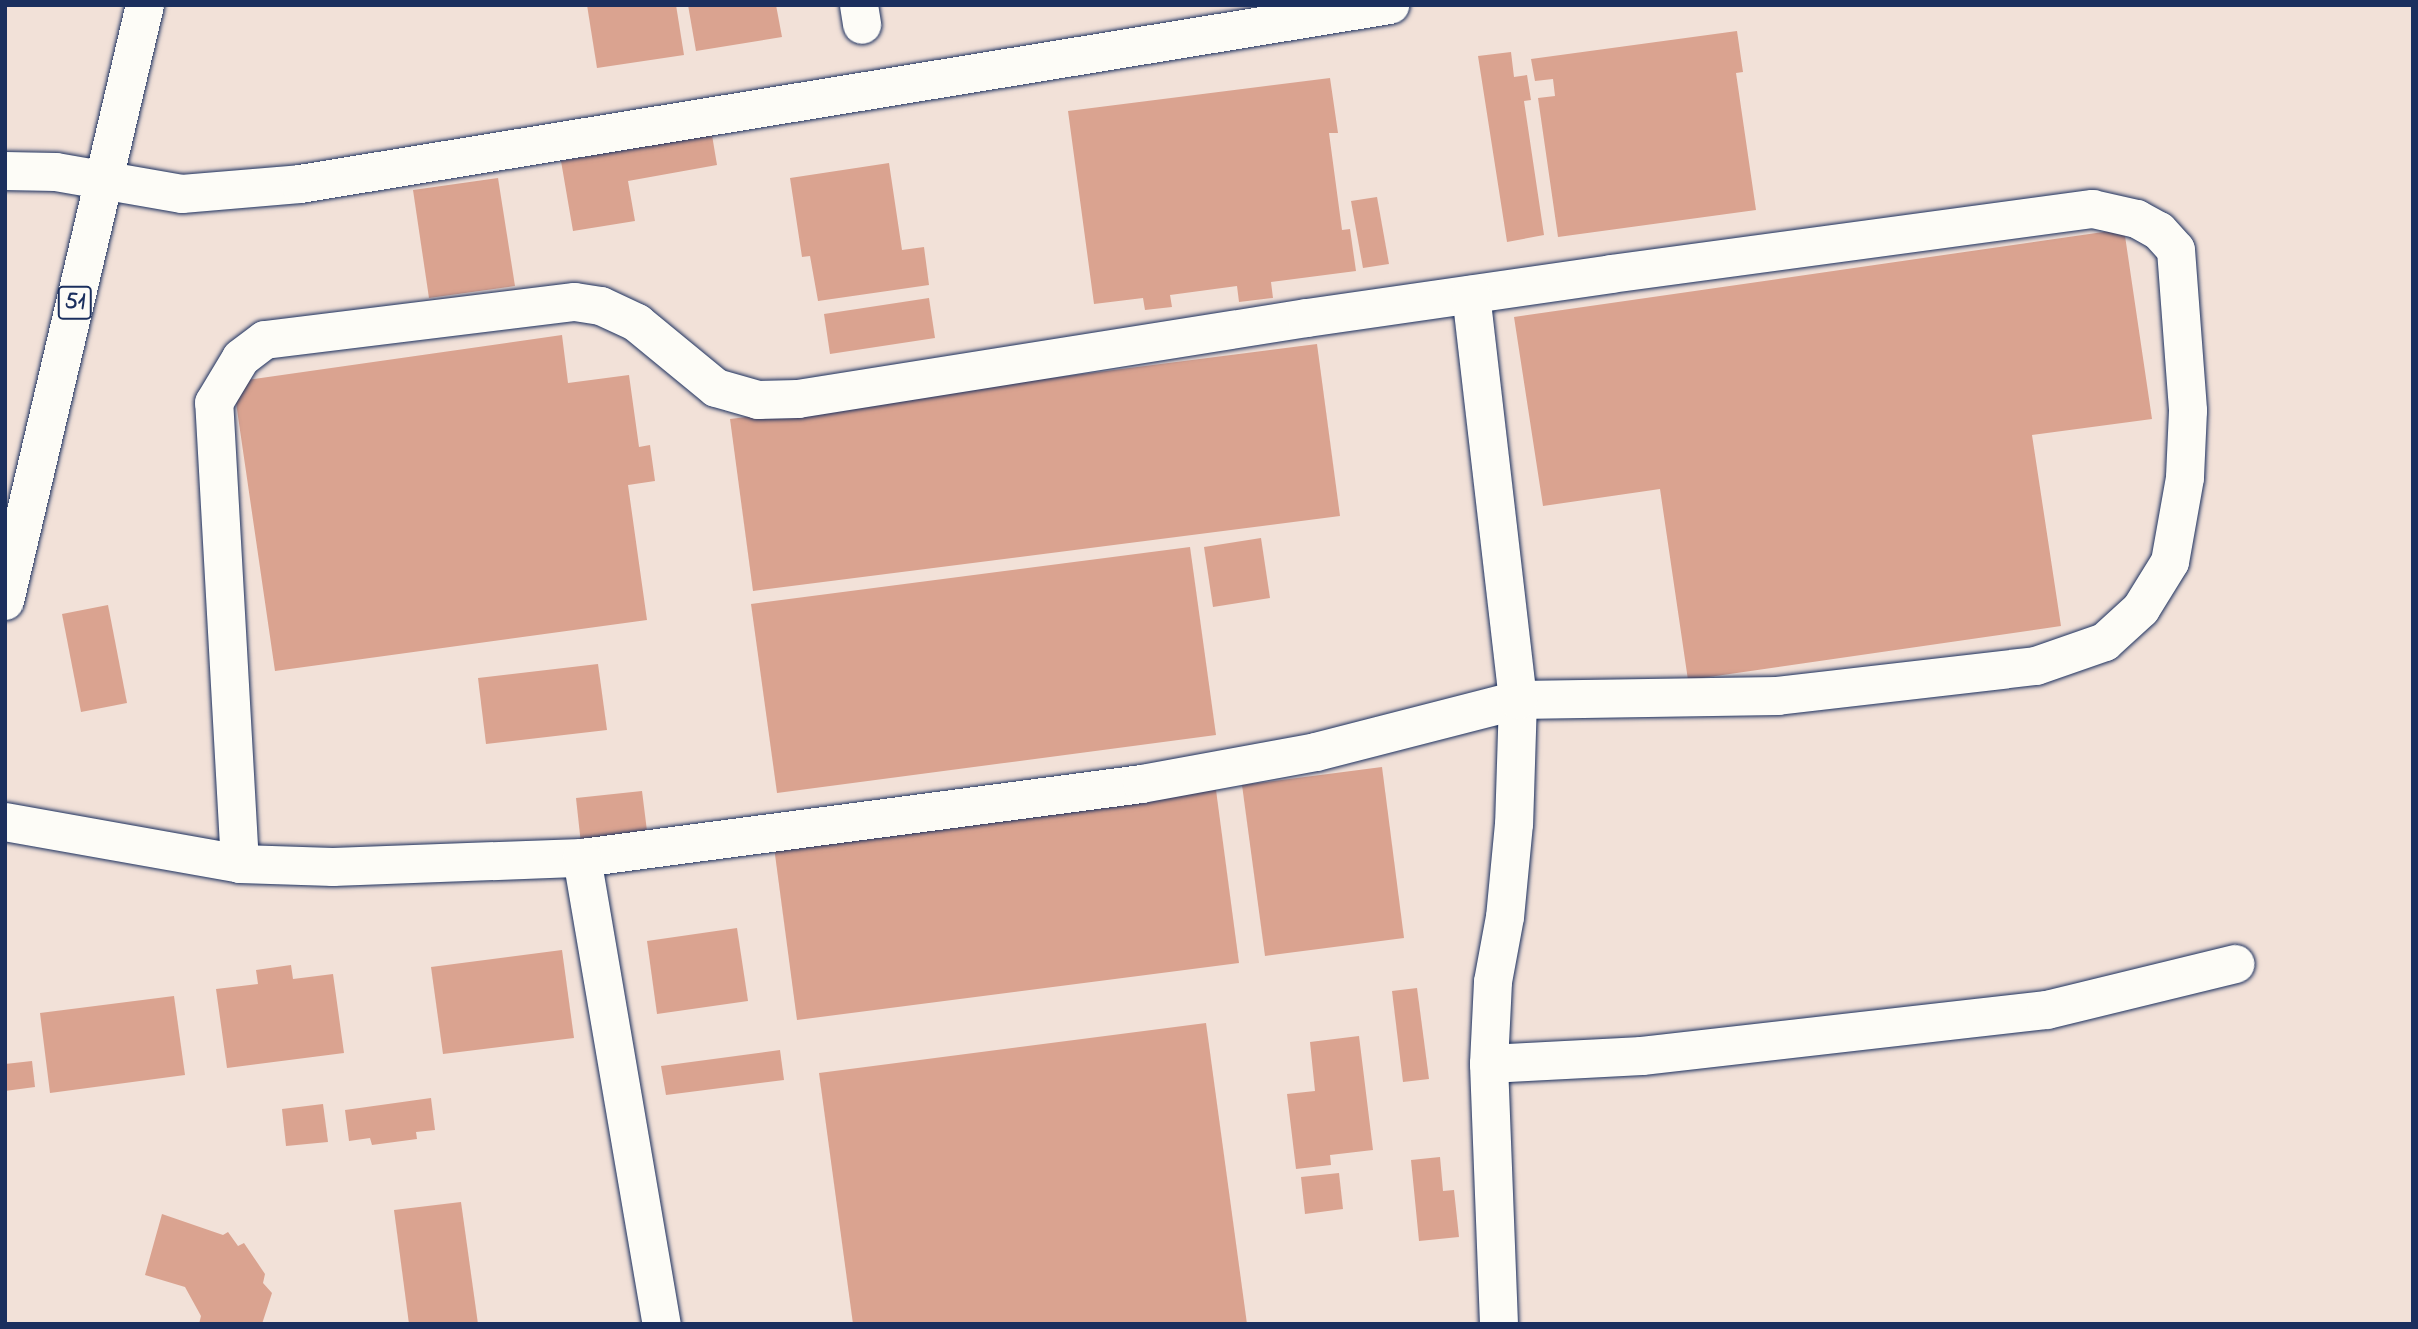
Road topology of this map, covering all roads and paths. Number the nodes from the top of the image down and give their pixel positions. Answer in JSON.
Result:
{"nodes":[{"id":1,"x":145,"y":5,"type":"edge"},
{"id":2,"x":1390,"y":5,"type":"edge"},
{"id":3,"x":5,"y":171,"type":"edge"},
{"id":4,"x":104,"y":180,"type":"junction"},
{"id":5,"x":1471,"y":295,"type":"junction"},
{"id":6,"x":5,"y":601,"type":"edge"},
{"id":7,"x":1518,"y":700,"type":"junction"},
{"id":8,"x":5,"y":822,"type":"edge"},
{"id":9,"x":582,"y":859,"type":"junction"},
{"id":10,"x":240,"y":864,"type":"junction"},
{"id":11,"x":2235,"y":964,"type":"dead end"},
{"id":12,"x":1489,"y":1064,"type":"junction"},
{"id":13,"x":662,"y":1324,"type":"edge"},
{"id":14,"x":1499,"y":1324,"type":"edge"}],
"edges":[{"from":1,"to":4,"type":"main road","number":"51"},
{"from":2,"to":4,"type":"main road"},
{"from":3,"to":4,"type":"main road"},
{"from":4,"to":6,"type":"main road","number":"51"},
{"from":5,"to":7,"type":"main road"},
{"from":5,"to":7,"type":"main road"},
{"from":5,"to":10,"type":"main road"},
{"from":7,"to":9,"type":"main road"},
{"from":7,"to":12,"type":"main road"},
{"from":8,"to":10,"type":"main road"},
{"from":9,"to":10,"type":"main road"},
{"from":9,"to":13,"type":"main road"},
{"from":11,"to":12,"type":"main road"},
{"from":12,"to":14,"type":"main road"}]}
